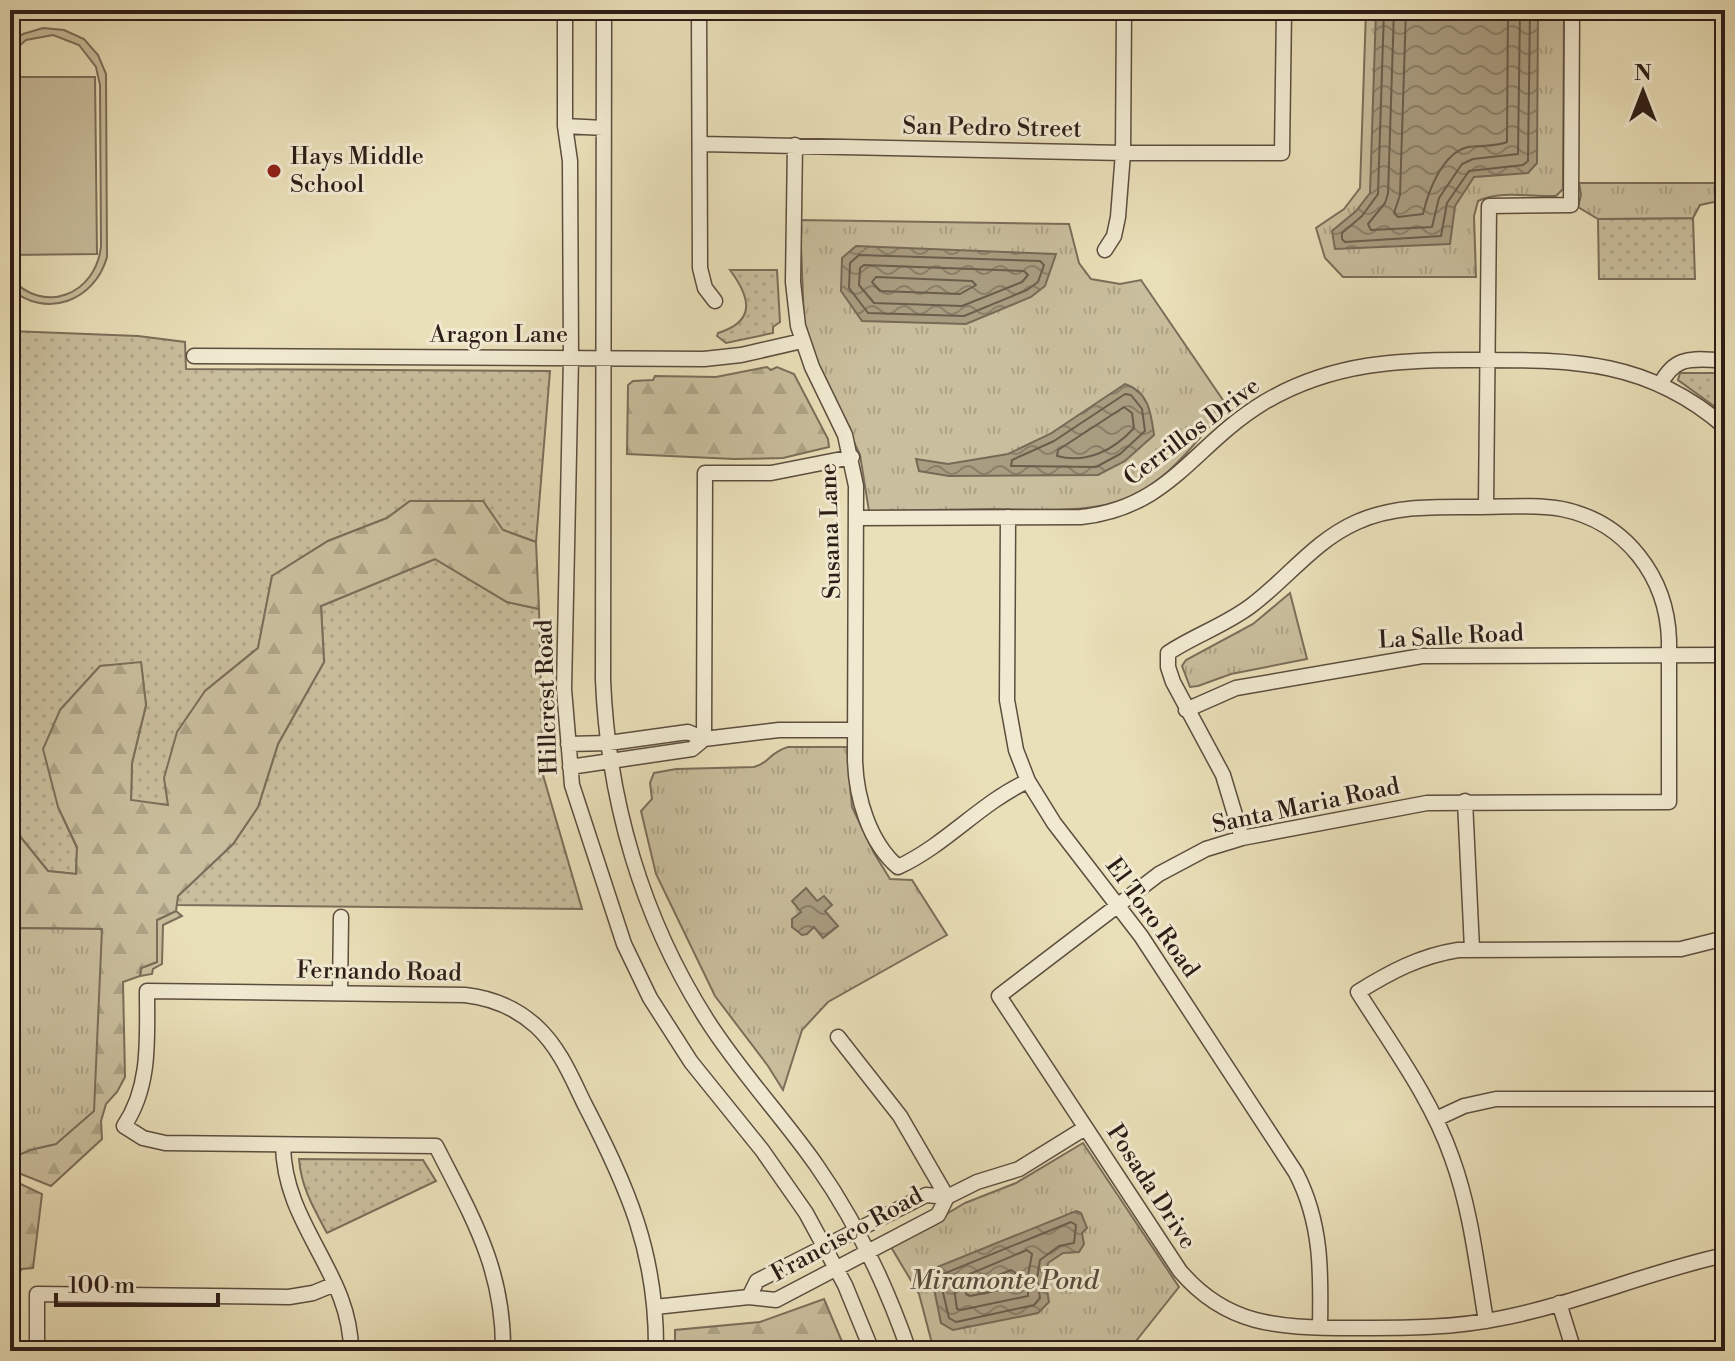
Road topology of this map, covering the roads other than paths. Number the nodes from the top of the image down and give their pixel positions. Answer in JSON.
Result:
{"nodes":[{"id":1,"x":565,"y":10,"type":"edge"},
{"id":2,"x":604,"y":10,"type":"edge"},
{"id":3,"x":699,"y":10,"type":"edge"},
{"id":4,"x":1124,"y":10,"type":"edge"},
{"id":5,"x":1284,"y":10,"type":"edge"},
{"id":6,"x":1572,"y":10,"type":"edge"},
{"id":7,"x":565,"y":126,"type":"junction"},
{"id":8,"x":604,"y":128,"type":"junction"},
{"id":9,"x":700,"y":144,"type":"junction"},
{"id":10,"x":795,"y":145,"type":"junction"},
{"id":11,"x":1123,"y":153,"type":"junction"},
{"id":12,"x":1105,"y":250,"type":"dead end"},
{"id":13,"x":715,"y":301,"type":"dead end"},
{"id":14,"x":802,"y":341,"type":"junction"},
{"id":15,"x":194,"y":356,"type":"dead end"},
{"id":16,"x":571,"y":358,"type":"junction"},
{"id":17,"x":604,"y":358,"type":"junction"},
{"id":18,"x":1486,"y":360,"type":"junction"},
{"id":19,"x":1725,"y":360,"type":"edge"},
{"id":20,"x":1660,"y":385,"type":"junction"},
{"id":21,"x":1725,"y":427,"type":"edge"},
{"id":22,"x":852,"y":457,"type":"junction"},
{"id":23,"x":1486,"y":507,"type":"junction"},
{"id":24,"x":1008,"y":517,"type":"junction"},
{"id":25,"x":856,"y":518,"type":"junction"},
{"id":26,"x":1669,"y":655,"type":"junction"},
{"id":27,"x":1725,"y":655,"type":"edge"},
{"id":28,"x":1186,"y":710,"type":"junction"},
{"id":29,"x":855,"y":730,"type":"junction"},
{"id":30,"x":704,"y":739,"type":"junction"},
{"id":31,"x":609,"y":743,"type":"junction"},
{"id":32,"x":568,"y":744,"type":"junction"},
{"id":33,"x":611,"y":762,"type":"junction"},
{"id":34,"x":570,"y":767,"type":"junction"},
{"id":35,"x":1028,"y":781,"type":"junction"},
{"id":36,"x":1465,"y":801,"type":"junction"},
{"id":37,"x":1242,"y":838,"type":"junction"},
{"id":38,"x":1117,"y":904,"type":"junction"},
{"id":39,"x":341,"y":917,"type":"dead end"},
{"id":40,"x":1725,"y":938,"type":"edge"},
{"id":41,"x":1472,"y":949,"type":"junction"},
{"id":42,"x":340,"y":993,"type":"junction"},
{"id":43,"x":999,"y":996,"type":"joint"},
{"id":44,"x":838,"y":1037,"type":"dead end"},
{"id":45,"x":1725,"y":1099,"type":"edge"},
{"id":46,"x":1436,"y":1119,"type":"junction"},
{"id":47,"x":1085,"y":1128,"type":"junction"},
{"id":48,"x":283,"y":1145,"type":"junction"},
{"id":49,"x":947,"y":1197,"type":"junction"},
{"id":50,"x":858,"y":1231,"type":"junction"},
{"id":51,"x":826,"y":1248,"type":"junction"},
{"id":52,"x":869,"y":1253,"type":"junction"},
{"id":53,"x":1725,"y":1255,"type":"edge"},
{"id":54,"x":838,"y":1269,"type":"junction"},
{"id":55,"x":335,"y":1284,"type":"junction"},
{"id":56,"x":749,"y":1297,"type":"junction"},
{"id":57,"x":1559,"y":1303,"type":"junction"},
{"id":58,"x":655,"y":1307,"type":"junction"},
{"id":59,"x":1486,"y":1321,"type":"junction"},
{"id":60,"x":1320,"y":1327,"type":"junction"},
{"id":61,"x":37,"y":1351,"type":"edge"},
{"id":62,"x":351,"y":1351,"type":"edge"},
{"id":63,"x":503,"y":1351,"type":"edge"},
{"id":64,"x":656,"y":1351,"type":"edge"},
{"id":65,"x":872,"y":1351,"type":"edge"},
{"id":66,"x":909,"y":1351,"type":"edge"},
{"id":67,"x":1574,"y":1351,"type":"edge"}],
"edges":[{"from":1,"to":7,"type":"street","name":"Hillcrest Road"},
{"from":2,"to":8,"type":"street"},
{"from":3,"to":9,"type":"street"},
{"from":4,"to":11,"type":"street"},
{"from":5,"to":11,"type":"street","name":"San Pedro Street"},
{"from":6,"to":18,"type":"street"},
{"from":7,"to":8,"type":"street"},
{"from":7,"to":16,"type":"street","name":"Hillcrest Road"},
{"from":8,"to":17,"type":"street"},
{"from":9,"to":10,"type":"street","name":"San Pedro Street"},
{"from":9,"to":13,"type":"street"},
{"from":10,"to":11,"type":"street","name":"San Pedro Street"},
{"from":10,"to":14,"type":"street","name":"Susana Lane"},
{"from":11,"to":12,"type":"street"},
{"from":14,"to":17,"type":"street","name":"Aragon Lane"},
{"from":14,"to":22,"type":"street","name":"Susana Lane"},
{"from":15,"to":16,"type":"street","name":"Aragon Lane"},
{"from":16,"to":17,"type":"street","name":"Aragon Lane"},
{"from":16,"to":32,"type":"street","name":"Hillcrest Road"},
{"from":17,"to":31,"type":"street"},
{"from":18,"to":20,"type":"street","name":"Cerrillos Drive"},
{"from":18,"to":23,"type":"street"},
{"from":18,"to":24,"type":"street","name":"Cerrillos Drive"},
{"from":19,"to":20,"type":"street"},
{"from":20,"to":21,"type":"street","name":"Cerrillos Drive"},
{"from":22,"to":25,"type":"street","name":"Susana Lane"},
{"from":22,"to":30,"type":"street"},
{"from":23,"to":26,"type":"street"},
{"from":23,"to":28,"type":"street"},
{"from":24,"to":25,"type":"street","name":"Cerrillos Drive"},
{"from":24,"to":35,"type":"street","name":"El Toro Road"},
{"from":25,"to":29,"type":"street","name":"Susana Lane"},
{"from":26,"to":27,"type":"street","name":"La Salle Road"},
{"from":26,"to":28,"type":"street","name":"La Salle Road"},
{"from":26,"to":36,"type":"street","name":"Santa Maria Road"},
{"from":28,"to":37,"type":"street"},
{"from":29,"to":30,"type":"street"},
{"from":29,"to":35,"type":"street","name":"Susana Lane"},
{"from":30,"to":31,"type":"street"},
{"from":30,"to":33,"type":"street"},
{"from":31,"to":32,"type":"street"},
{"from":31,"to":33,"type":"street"},
{"from":32,"to":34,"type":"street","name":"Hillcrest Road"},
{"from":33,"to":34,"type":"street"},
{"from":33,"to":50,"type":"street"},
{"from":34,"to":51,"type":"street","name":"Hillcrest Road"},
{"from":35,"to":38,"type":"street","name":"El Toro Road"},
{"from":36,"to":37,"type":"street","name":"Santa Maria Road"},
{"from":36,"to":41,"type":"street"},
{"from":37,"to":38,"type":"street","name":"Santa Maria Road"},
{"from":38,"to":43,"type":"street","name":"Santa Maria Road"},
{"from":38,"to":60,"type":"street","name":"El Toro Road"},
{"from":39,"to":42,"type":"street"},
{"from":40,"to":41,"type":"street"},
{"from":41,"to":46,"type":"street"},
{"from":42,"to":48,"type":"street","name":"Fernando Road"},
{"from":42,"to":58,"type":"street","name":"Fernando Road"},
{"from":43,"to":47,"type":"street","name":"Posada Drive"},
{"from":44,"to":49,"type":"street"},
{"from":45,"to":46,"type":"street"},
{"from":46,"to":59,"type":"street"},
{"from":47,"to":49,"type":"street","name":"Francisco Road"},
{"from":47,"to":60,"type":"street","name":"Posada Drive"},
{"from":48,"to":55,"type":"street"},
{"from":48,"to":63,"type":"street"},
{"from":49,"to":50,"type":"street","name":"Francisco Road"},
{"from":49,"to":52,"type":"street","name":"Francisco Road"},
{"from":50,"to":51,"type":"street","name":"Francisco Road"},
{"from":50,"to":52,"type":"street"},
{"from":51,"to":54,"type":"street","name":"Hillcrest Road"},
{"from":51,"to":56,"type":"street","name":"Francisco Road"},
{"from":52,"to":54,"type":"street","name":"Francisco Road"},
{"from":52,"to":66,"type":"street"},
{"from":53,"to":57,"type":"street","name":"Posada Drive"},
{"from":54,"to":56,"type":"street","name":"Francisco Road"},
{"from":54,"to":65,"type":"street","name":"Hillcrest Road"},
{"from":55,"to":61,"type":"street"},
{"from":55,"to":62,"type":"street"},
{"from":56,"to":58,"type":"street"},
{"from":57,"to":59,"type":"street","name":"Posada Drive"},
{"from":57,"to":67,"type":"street"},
{"from":58,"to":64,"type":"street","name":"Fernando Road"},
{"from":59,"to":60,"type":"street","name":"Posada Drive"}]}
